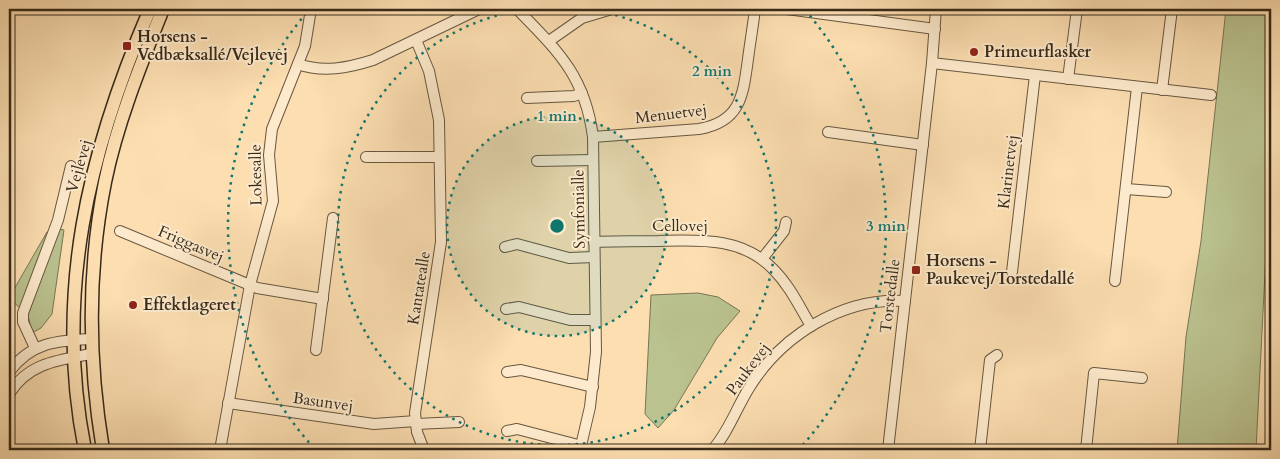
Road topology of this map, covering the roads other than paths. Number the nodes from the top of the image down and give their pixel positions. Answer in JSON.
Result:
{"nodes":[{"id":1,"x":150,"y":9,"type":"edge"},
{"id":2,"x":163,"y":9,"type":"edge"},
{"id":3,"x":311,"y":9,"type":"edge"},
{"id":4,"x":478,"y":9,"type":"edge"},
{"id":5,"x":517,"y":9,"type":"edge"},
{"id":6,"x":612,"y":9,"type":"edge"},
{"id":7,"x":755,"y":9,"type":"edge"},
{"id":8,"x":788,"y":9,"type":"edge"},
{"id":9,"x":936,"y":9,"type":"edge"},
{"id":10,"x":1076,"y":9,"type":"edge"},
{"id":11,"x":1172,"y":9,"type":"edge"},
{"id":12,"x":935,"y":29,"type":"junction"},
{"id":13,"x":416,"y":40,"type":"junction"},
{"id":14,"x":549,"y":42,"type":"junction"},
{"id":15,"x":298,"y":64,"type":"junction"},
{"id":16,"x":932,"y":64,"type":"junction"},
{"id":17,"x":1035,"y":75,"type":"junction"},
{"id":18,"x":1068,"y":79,"type":"junction"},
{"id":19,"x":1138,"y":87,"type":"junction"},
{"id":20,"x":1162,"y":90,"type":"junction"},
{"id":21,"x":582,"y":92,"type":"junction"},
{"id":22,"x":1211,"y":95,"type":"dead end"},
{"id":23,"x":527,"y":98,"type":"dead end"},
{"id":24,"x":828,"y":132,"type":"dead end"},
{"id":25,"x":592,"y":137,"type":"junction"},
{"id":26,"x":923,"y":145,"type":"junction"},
{"id":27,"x":366,"y":157,"type":"dead end"},
{"id":28,"x":439,"y":157,"type":"junction"},
{"id":29,"x":593,"y":160,"type":"junction"},
{"id":30,"x":537,"y":161,"type":"dead end"},
{"id":31,"x":70,"y":166,"type":"dead end"},
{"id":32,"x":1126,"y":189,"type":"junction"},
{"id":33,"x":1166,"y":192,"type":"dead end"},
{"id":34,"x":333,"y":218,"type":"dead end"},
{"id":35,"x":786,"y":222,"type":"dead end"},
{"id":36,"x":120,"y":231,"type":"dead end"},
{"id":37,"x":594,"y":242,"type":"junction"},
{"id":38,"x":505,"y":247,"type":"dead end"},
{"id":39,"x":594,"y":258,"type":"junction"},
{"id":40,"x":762,"y":259,"type":"junction"},
{"id":41,"x":1012,"y":272,"type":"dead end"},
{"id":42,"x":1115,"y":281,"type":"dead end"},
{"id":43,"x":250,"y":285,"type":"junction"},
{"id":44,"x":323,"y":299,"type":"junction"},
{"id":45,"x":905,"y":301,"type":"junction"},
{"id":46,"x":506,"y":309,"type":"dead end"},
{"id":47,"x":595,"y":320,"type":"junction"},
{"id":48,"x":810,"y":326,"type":"junction"},
{"id":49,"x":91,"y":339,"type":"junction"},
{"id":50,"x":73,"y":340,"type":"junction"},
{"id":51,"x":35,"y":348,"type":"junction"},
{"id":52,"x":316,"y":350,"type":"dead end"},
{"id":53,"x":91,"y":354,"type":"junction"},
{"id":54,"x":997,"y":355,"type":"dead end"},
{"id":55,"x":74,"y":357,"type":"junction"},
{"id":56,"x":9,"y":372,"type":"edge"},
{"id":57,"x":507,"y":372,"type":"dead end"},
{"id":58,"x":1142,"y":378,"type":"dead end"},
{"id":59,"x":593,"y":387,"type":"junction"},
{"id":60,"x":9,"y":394,"type":"edge"},
{"id":61,"x":228,"y":403,"type":"junction"},
{"id":62,"x":416,"y":422,"type":"junction"},
{"id":63,"x":459,"y":422,"type":"dead end"},
{"id":64,"x":507,"y":431,"type":"dead end"},
{"id":65,"x":581,"y":448,"type":"edge"},
{"id":66,"x":715,"y":449,"type":"edge"},
{"id":67,"x":85,"y":450,"type":"edge"},
{"id":68,"x":103,"y":450,"type":"edge"},
{"id":69,"x":220,"y":450,"type":"edge"},
{"id":70,"x":424,"y":450,"type":"edge"},
{"id":71,"x":888,"y":450,"type":"edge"},
{"id":72,"x":980,"y":450,"type":"edge"},
{"id":73,"x":1086,"y":450,"type":"edge"}],
"edges":[{"from":1,"to":50,"type":"main road","name":"Vejlevej"},
{"from":2,"to":49,"type":"main road","name":"Vejlevej"},
{"from":3,"to":15,"type":"street","name":"Lokesalle"},
{"from":4,"to":13,"type":"street"},
{"from":5,"to":14,"type":"street","name":"Symfonialle"},
{"from":6,"to":14,"type":"street"},
{"from":7,"to":25,"type":"street","name":"Menuetvej"},
{"from":8,"to":12,"type":"street"},
{"from":9,"to":12,"type":"street","name":"Torstedalle"},
{"from":10,"to":18,"type":"street"},
{"from":11,"to":20,"type":"street"},
{"from":12,"to":16,"type":"street","name":"Torstedalle"},
{"from":13,"to":15,"type":"street"},
{"from":13,"to":28,"type":"street","name":"Kantatealle"},
{"from":14,"to":21,"type":"street","name":"Symfonialle"},
{"from":15,"to":43,"type":"street","name":"Lokesalle"},
{"from":16,"to":17,"type":"street"},
{"from":16,"to":26,"type":"street","name":"Torstedalle"},
{"from":17,"to":18,"type":"street"},
{"from":17,"to":41,"type":"street","name":"Klarinetvej"},
{"from":18,"to":19,"type":"street"},
{"from":19,"to":20,"type":"street"},
{"from":19,"to":32,"type":"street"},
{"from":20,"to":22,"type":"street"},
{"from":21,"to":23,"type":"street"},
{"from":21,"to":25,"type":"street","name":"Symfonialle"},
{"from":24,"to":26,"type":"street"},
{"from":25,"to":29,"type":"street","name":"Symfonialle"},
{"from":26,"to":45,"type":"street","name":"Torstedalle"},
{"from":27,"to":28,"type":"street"},
{"from":28,"to":62,"type":"street","name":"Kantatealle"},
{"from":29,"to":30,"type":"street","name":"Symfonialle"},
{"from":29,"to":37,"type":"street","name":"Symfonialle"},
{"from":31,"to":51,"type":"street","name":"Vejlevej"},
{"from":32,"to":33,"type":"street"},
{"from":32,"to":42,"type":"street"},
{"from":34,"to":44,"type":"street"},
{"from":35,"to":40,"type":"street"},
{"from":36,"to":43,"type":"street","name":"Friggasvej"},
{"from":37,"to":39,"type":"street","name":"Symfonialle"},
{"from":37,"to":40,"type":"street","name":"Cellovej"},
{"from":38,"to":39,"type":"street","name":"Symfonialle"},
{"from":39,"to":47,"type":"street","name":"Symfonialle"},
{"from":40,"to":48,"type":"street","name":"Cellovej"},
{"from":43,"to":44,"type":"street"},
{"from":43,"to":61,"type":"street","name":"Lokesalle"},
{"from":44,"to":52,"type":"street"},
{"from":45,"to":48,"type":"street","name":"Paukevej"},
{"from":45,"to":71,"type":"street","name":"Torstedalle"},
{"from":46,"to":47,"type":"street"},
{"from":47,"to":59,"type":"street","name":"Symfonialle"},
{"from":48,"to":66,"type":"street","name":"Paukevej"},
{"from":49,"to":50,"type":"street"},
{"from":49,"to":53,"type":"main road","name":"Vejlevej"},
{"from":50,"to":51,"type":"street"},
{"from":50,"to":55,"type":"main road","name":"Vejlevej"},
{"from":51,"to":56,"type":"street"},
{"from":53,"to":55,"type":"street"},
{"from":53,"to":68,"type":"main road","name":"Vejlevej"},
{"from":54,"to":72,"type":"street"},
{"from":55,"to":60,"type":"street"},
{"from":55,"to":67,"type":"main road","name":"Vejlevej"},
{"from":57,"to":59,"type":"street"},
{"from":58,"to":73,"type":"street"},
{"from":59,"to":65,"type":"street","name":"Symfonialle"},
{"from":61,"to":62,"type":"street","name":"Basunvej"},
{"from":61,"to":69,"type":"street","name":"Lokesalle"},
{"from":62,"to":63,"type":"street"},
{"from":62,"to":70,"type":"street","name":"Kantatealle"},
{"from":64,"to":65,"type":"street","name":"Symfonialle"}]}
